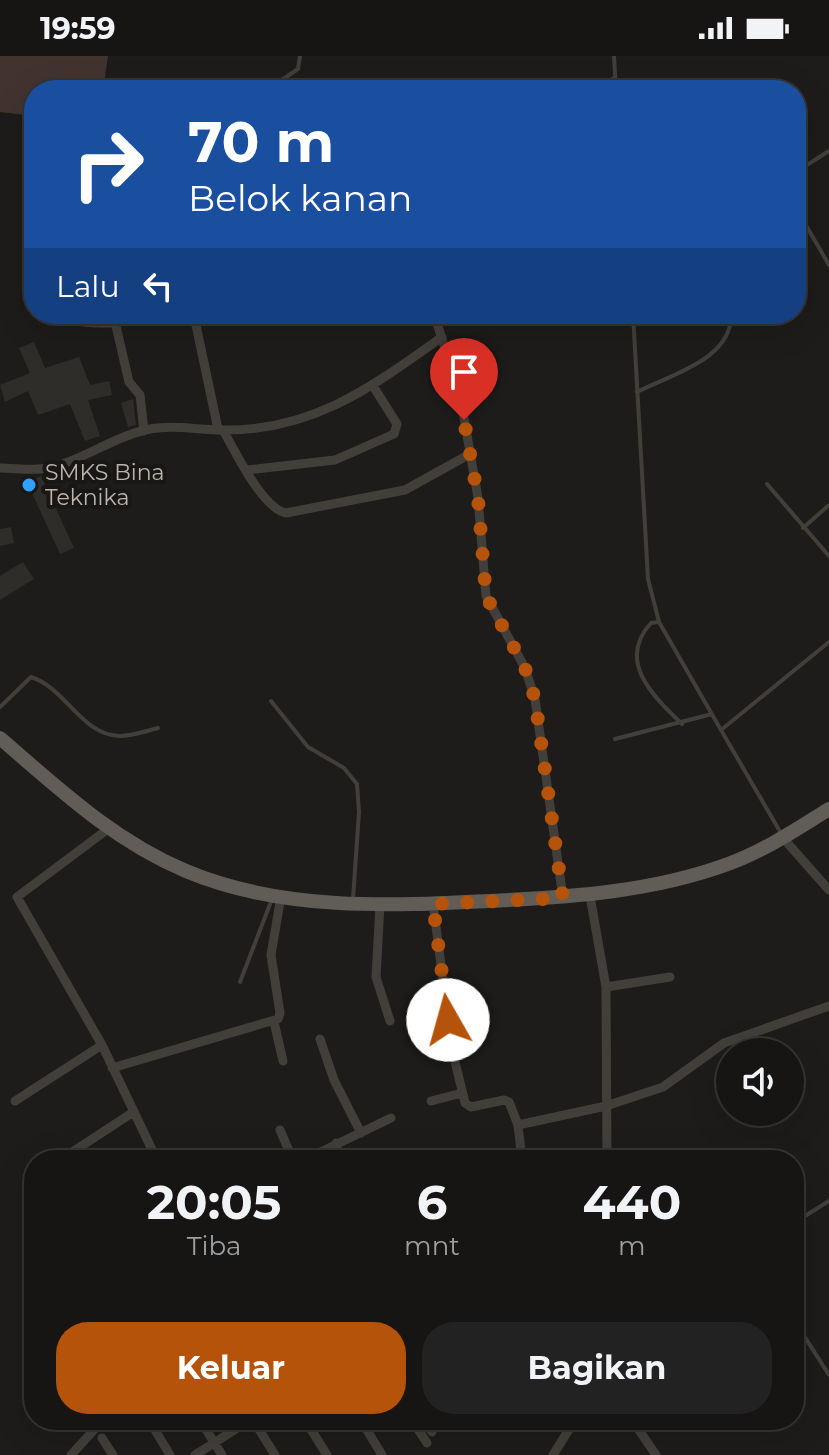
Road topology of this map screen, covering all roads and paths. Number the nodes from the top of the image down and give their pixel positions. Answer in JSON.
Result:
{"nodes":[{"id":1,"x":300,"y":56,"type":"edge"},
{"id":2,"x":614,"y":56,"type":"edge"},
{"id":3,"x":614,"y":78,"type":"joint"},
{"id":4,"x":282,"y":80,"type":"edge"},
{"id":5,"x":610,"y":80,"type":"edge"},
{"id":6,"x":829,"y":151,"type":"edge"},
{"id":7,"x":806,"y":166,"type":"edge"},
{"id":8,"x":806,"y":225,"type":"edge"},
{"id":9,"x":829,"y":265,"type":"edge"},
{"id":10,"x":84,"y":324,"type":"edge"},
{"id":11,"x":119,"y":324,"type":"edge"},
{"id":12,"x":195,"y":324,"type":"edge"},
{"id":13,"x":437,"y":324,"type":"edge"},
{"id":14,"x":634,"y":324,"type":"edge"},
{"id":15,"x":732,"y":324,"type":"edge"},
{"id":16,"x":116,"y":326,"type":"junction"},
{"id":17,"x":442,"y":337,"type":"junction"},
{"id":18,"x":373,"y":386,"type":"junction"},
{"id":19,"x":637,"y":392,"type":"junction"},
{"id":20,"x":221,"y":430,"type":"junction"},
{"id":21,"x":144,"y":431,"type":"junction"},
{"id":22,"x":470,"y":454,"type":"junction"},
{"id":23,"x":0,"y":468,"type":"edge"},
{"id":24,"x":247,"y":470,"type":"junction"},
{"id":25,"x":767,"y":484,"type":"dead end"},
{"id":26,"x":829,"y":505,"type":"edge"},
{"id":27,"x":803,"y":528,"type":"junction"},
{"id":28,"x":829,"y":556,"type":"edge"},
{"id":29,"x":659,"y":622,"type":"junction"},
{"id":30,"x":829,"y":642,"type":"edge"},
{"id":31,"x":271,"y":701,"type":"dead end"},
{"id":32,"x":0,"y":707,"type":"edge"},
{"id":33,"x":712,"y":714,"type":"junction"},
{"id":34,"x":682,"y":724,"type":"junction"},
{"id":35,"x":158,"y":728,"type":"dead end"},
{"id":36,"x":721,"y":730,"type":"junction"},
{"id":37,"x":0,"y":738,"type":"edge"},
{"id":38,"x":615,"y":739,"type":"dead end"},
{"id":39,"x":829,"y":809,"type":"edge"},
{"id":40,"x":108,"y":829,"type":"junction"},
{"id":41,"x":783,"y":838,"type":"junction"},
{"id":42,"x":829,"y":890,"type":"edge"},
{"id":43,"x":278,"y":896,"type":"junction"},
{"id":44,"x":590,"y":896,"type":"junction"},
{"id":45,"x":563,"y":898,"type":"junction"},
{"id":46,"x":433,"y":904,"type":"junction"},
{"id":47,"x":354,"y":905,"type":"junction"},
{"id":48,"x":380,"y":905,"type":"junction"},
{"id":49,"x":670,"y":977,"type":"dead end"},
{"id":50,"x":240,"y":982,"type":"dead end"},
{"id":51,"x":606,"y":987,"type":"junction"},
{"id":52,"x":829,"y":1006,"type":"edge"},
{"id":53,"x":390,"y":1021,"type":"dead end"},
{"id":54,"x":274,"y":1022,"type":"junction"},
{"id":55,"x":320,"y":1039,"type":"dead end"},
{"id":56,"x":102,"y":1045,"type":"junction"},
{"id":57,"x":283,"y":1061,"type":"dead end"},
{"id":58,"x":112,"y":1068,"type":"junction"},
{"id":59,"x":462,"y":1093,"type":"junction"},
{"id":60,"x":15,"y":1101,"type":"dead end"},
{"id":61,"x":431,"y":1101,"type":"dead end"},
{"id":62,"x":606,"y":1106,"type":"junction"},
{"id":63,"x":132,"y":1113,"type":"junction"},
{"id":64,"x":391,"y":1118,"type":"dead end"},
{"id":65,"x":518,"y":1125,"type":"junction"},
{"id":66,"x":280,"y":1130,"type":"dead end"},
{"id":67,"x":361,"y":1133,"type":"junction"},
{"id":68,"x":336,"y":1143,"type":"junction"},
{"id":69,"x":81,"y":1146,"type":"junction"},
{"id":70,"x":75,"y":1150,"type":"edge"},
{"id":71,"x":84,"y":1150,"type":"edge"},
{"id":72,"x":152,"y":1150,"type":"edge"},
{"id":73,"x":289,"y":1150,"type":"edge"},
{"id":74,"x":323,"y":1150,"type":"edge"},
{"id":75,"x":337,"y":1150,"type":"edge"},
{"id":76,"x":521,"y":1150,"type":"edge"},
{"id":77,"x":607,"y":1150,"type":"edge"},
{"id":78,"x":829,"y":1201,"type":"edge"},
{"id":79,"x":804,"y":1217,"type":"edge"},
{"id":80,"x":804,"y":1336,"type":"edge"},
{"id":81,"x":829,"y":1375,"type":"edge"},
{"id":82,"x":94,"y":1430,"type":"edge"},
{"id":83,"x":155,"y":1430,"type":"edge"},
{"id":84,"x":206,"y":1430,"type":"edge"},
{"id":85,"x":235,"y":1430,"type":"edge"},
{"id":86,"x":259,"y":1430,"type":"edge"},
{"id":87,"x":311,"y":1430,"type":"edge"},
{"id":88,"x":367,"y":1430,"type":"edge"},
{"id":89,"x":419,"y":1430,"type":"edge"},
{"id":90,"x":569,"y":1430,"type":"edge"},
{"id":91,"x":639,"y":1430,"type":"edge"},
{"id":92,"x":102,"y":1438,"type":"dead end"},
{"id":93,"x":214,"y":1443,"type":"junction"},
{"id":94,"x":427,"y":1443,"type":"dead end"},
{"id":95,"x":71,"y":1455,"type":"edge"},
{"id":96,"x":113,"y":1455,"type":"edge"},
{"id":97,"x":170,"y":1455,"type":"edge"},
{"id":98,"x":195,"y":1455,"type":"edge"},
{"id":99,"x":222,"y":1455,"type":"edge"},
{"id":100,"x":275,"y":1455,"type":"edge"},
{"id":101,"x":327,"y":1455,"type":"edge"},
{"id":102,"x":382,"y":1455,"type":"edge"},
{"id":103,"x":553,"y":1455,"type":"edge"},
{"id":104,"x":656,"y":1455,"type":"edge"}],
"edges":[{"from":1,"to":4,"type":"lane"},
{"from":2,"to":3,"type":"lane"},
{"from":3,"to":5,"type":"lane"},
{"from":6,"to":7,"type":"lane"},
{"from":8,"to":9,"type":"lane"},
{"from":10,"to":16,"type":"street"},
{"from":11,"to":16,"type":"street"},
{"from":12,"to":20,"type":"street"},
{"from":13,"to":17,"type":"street"},
{"from":14,"to":19,"type":"lane"},
{"from":15,"to":19,"type":"lane"},
{"from":16,"to":21,"type":"street"},
{"from":17,"to":18,"type":"street"},
{"from":17,"to":22,"type":"street"},
{"from":18,"to":20,"type":"street"},
{"from":18,"to":24,"type":"street"},
{"from":19,"to":29,"type":"lane"},
{"from":20,"to":21,"type":"street"},
{"from":20,"to":24,"type":"street"},
{"from":21,"to":23,"type":"street"},
{"from":22,"to":24,"type":"street"},
{"from":22,"to":45,"type":"street"},
{"from":25,"to":27,"type":"lane"},
{"from":26,"to":27,"type":"lane"},
{"from":27,"to":28,"type":"lane"},
{"from":29,"to":33,"type":"lane"},
{"from":29,"to":34,"type":"lane"},
{"from":30,"to":36,"type":"lane"},
{"from":31,"to":47,"type":"lane"},
{"from":32,"to":35,"type":"lane"},
{"from":33,"to":34,"type":"lane"},
{"from":33,"to":36,"type":"lane"},
{"from":34,"to":38,"type":"lane"},
{"from":36,"to":41,"type":"lane"},
{"from":37,"to":40,"type":"main road"},
{"from":39,"to":41,"type":"main road"},
{"from":40,"to":43,"type":"main road"},
{"from":40,"to":56,"type":"street"},
{"from":41,"to":42,"type":"street"},
{"from":41,"to":44,"type":"main road"},
{"from":43,"to":47,"type":"main road"},
{"from":43,"to":50,"type":"lane"},
{"from":43,"to":54,"type":"street"},
{"from":44,"to":45,"type":"main road"},
{"from":44,"to":51,"type":"street"},
{"from":45,"to":46,"type":"main road"},
{"from":46,"to":48,"type":"main road"},
{"from":46,"to":59,"type":"street"},
{"from":47,"to":48,"type":"main road"},
{"from":48,"to":53,"type":"street"},
{"from":49,"to":51,"type":"street"},
{"from":51,"to":62,"type":"street"},
{"from":52,"to":62,"type":"street"},
{"from":54,"to":57,"type":"street"},
{"from":54,"to":58,"type":"street"},
{"from":55,"to":67,"type":"street"},
{"from":56,"to":58,"type":"street"},
{"from":56,"to":60,"type":"street"},
{"from":58,"to":63,"type":"street"},
{"from":59,"to":61,"type":"street"},
{"from":59,"to":65,"type":"street"},
{"from":62,"to":65,"type":"street"},
{"from":62,"to":77,"type":"street"},
{"from":63,"to":69,"type":"street"},
{"from":63,"to":72,"type":"street"},
{"from":64,"to":67,"type":"street"},
{"from":65,"to":76,"type":"street"},
{"from":66,"to":73,"type":"street"},
{"from":67,"to":68,"type":"street"},
{"from":68,"to":74,"type":"street"},
{"from":68,"to":75,"type":"street"},
{"from":69,"to":70,"type":"street"},
{"from":69,"to":71,"type":"street"},
{"from":78,"to":79,"type":"lane"},
{"from":80,"to":81,"type":"lane"},
{"from":82,"to":95,"type":"street"},
{"from":83,"to":97,"type":"street"},
{"from":84,"to":93,"type":"street"},
{"from":85,"to":93,"type":"street"},
{"from":86,"to":100,"type":"street"},
{"from":87,"to":101,"type":"street"},
{"from":88,"to":102,"type":"street"},
{"from":89,"to":94,"type":"street"},
{"from":90,"to":103,"type":"street"},
{"from":91,"to":104,"type":"street"},
{"from":92,"to":96,"type":"street"},
{"from":93,"to":98,"type":"street"},
{"from":93,"to":99,"type":"street"}]}
